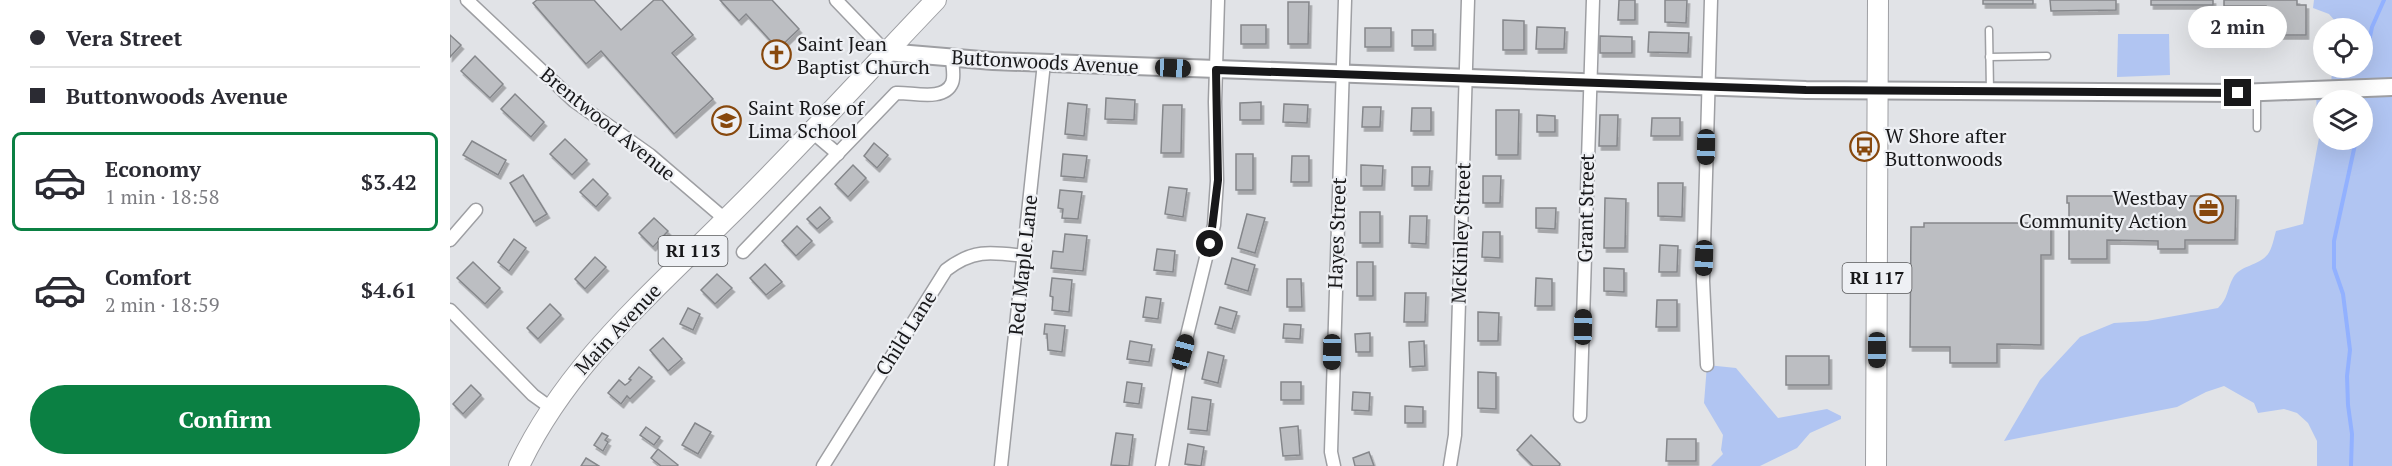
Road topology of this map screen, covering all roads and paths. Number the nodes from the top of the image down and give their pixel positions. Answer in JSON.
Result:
{"nodes":[{"id":1,"x":467,"y":0,"type":"edge"},
{"id":2,"x":836,"y":0,"type":"edge"},
{"id":3,"x":936,"y":0,"type":"edge"},
{"id":4,"x":1218,"y":0,"type":"edge"},
{"id":5,"x":1345,"y":0,"type":"edge"},
{"id":6,"x":1468,"y":0,"type":"edge"},
{"id":7,"x":1593,"y":0,"type":"edge"},
{"id":8,"x":1711,"y":0,"type":"edge"},
{"id":9,"x":1878,"y":0,"type":"edge"},
{"id":10,"x":1989,"y":30,"type":"dead end"},
{"id":11,"x":886,"y":52,"type":"junction"},
{"id":12,"x":2047,"y":56,"type":"dead end"},
{"id":13,"x":1989,"y":57,"type":"junction"},
{"id":14,"x":952,"y":58,"type":"junction"},
{"id":15,"x":1044,"y":63,"type":"junction"},
{"id":16,"x":1216,"y":70,"type":"junction"},
{"id":17,"x":1343,"y":74,"type":"junction"},
{"id":18,"x":1466,"y":79,"type":"junction"},
{"id":19,"x":1590,"y":82,"type":"junction"},
{"id":20,"x":1707,"y":86,"type":"junction"},
{"id":21,"x":2392,"y":87,"type":"edge"},
{"id":22,"x":1876,"y":90,"type":"junction"},
{"id":23,"x":1990,"y":92,"type":"junction"},
{"id":24,"x":2257,"y":92,"type":"junction"},
{"id":25,"x":2257,"y":129,"type":"dead end"},
{"id":26,"x":811,"y":130,"type":"junction"},
{"id":27,"x":838,"y":154,"type":"junction"},
{"id":28,"x":476,"y":210,"type":"dead end"},
{"id":29,"x":726,"y":220,"type":"junction"},
{"id":30,"x":450,"y":240,"type":"edge"},
{"id":31,"x":743,"y":252,"type":"dead end"},
{"id":32,"x":1024,"y":256,"type":"junction"},
{"id":33,"x":450,"y":310,"type":"edge"},
{"id":34,"x":1707,"y":365,"type":"dead end"},
{"id":35,"x":551,"y":408,"type":"junction"},
{"id":36,"x":1580,"y":416,"type":"dead end"},
{"id":37,"x":519,"y":466,"type":"edge"},
{"id":38,"x":822,"y":466,"type":"edge"},
{"id":39,"x":1001,"y":466,"type":"edge"},
{"id":40,"x":1162,"y":466,"type":"edge"},
{"id":41,"x":1334,"y":466,"type":"edge"},
{"id":42,"x":1450,"y":466,"type":"edge"},
{"id":43,"x":1876,"y":466,"type":"edge"}],
"edges":[{"from":1,"to":29,"type":"street","name":"Brentwood Avenue"},
{"from":2,"to":11,"type":"street"},
{"from":3,"to":11,"type":"main road","name":"Main Avenue","number":"RI 113"},
{"from":4,"to":16,"type":"street"},
{"from":5,"to":17,"type":"street","name":"Hayes Street"},
{"from":6,"to":18,"type":"street","name":"McKinley Street"},
{"from":7,"to":19,"type":"street","name":"Grant Street"},
{"from":8,"to":20,"type":"street"},
{"from":9,"to":22,"type":"main road","number":"RI 117"},
{"from":10,"to":13,"type":"lane"},
{"from":11,"to":14,"type":"street","name":"Buttonwoods Avenue"},
{"from":11,"to":26,"type":"main road","name":"Main Avenue","number":"RI 113"},
{"from":12,"to":13,"type":"lane"},
{"from":13,"to":23,"type":"lane"},
{"from":14,"to":15,"type":"street","name":"Buttonwoods Avenue"},
{"from":14,"to":27,"type":"street"},
{"from":15,"to":16,"type":"street","name":"Buttonwoods Avenue"},
{"from":15,"to":32,"type":"street","name":"Red Maple Lane"},
{"from":16,"to":17,"type":"street","name":"Buttonwoods Avenue"},
{"from":16,"to":40,"type":"street"},
{"from":17,"to":18,"type":"street","name":"Buttonwoods Avenue"},
{"from":17,"to":41,"type":"street","name":"Hayes Street"},
{"from":18,"to":19,"type":"street","name":"Buttonwoods Avenue"},
{"from":18,"to":42,"type":"street","name":"McKinley Street"},
{"from":19,"to":20,"type":"street","name":"Buttonwoods Avenue"},
{"from":19,"to":36,"type":"street","name":"Grant Street"},
{"from":20,"to":22,"type":"street","name":"Buttonwoods Avenue"},
{"from":20,"to":34,"type":"street"},
{"from":21,"to":24,"type":"street","name":"Buttonwoods Avenue"},
{"from":22,"to":23,"type":"street","name":"Buttonwoods Avenue"},
{"from":22,"to":43,"type":"main road","number":"RI 117"},
{"from":23,"to":24,"type":"street","name":"Buttonwoods Avenue"},
{"from":24,"to":25,"type":"lane"},
{"from":26,"to":27,"type":"street"},
{"from":26,"to":29,"type":"main road","name":"Main Avenue","number":"RI 113"},
{"from":27,"to":31,"type":"street"},
{"from":28,"to":30,"type":"street"},
{"from":29,"to":35,"type":"main road","name":"Main Avenue","number":"RI 113"},
{"from":32,"to":38,"type":"street","name":"Child Lane"},
{"from":32,"to":39,"type":"street","name":"Red Maple Lane"},
{"from":33,"to":35,"type":"street"},
{"from":35,"to":37,"type":"main road","name":"Main Avenue","number":"RI 113"}]}
